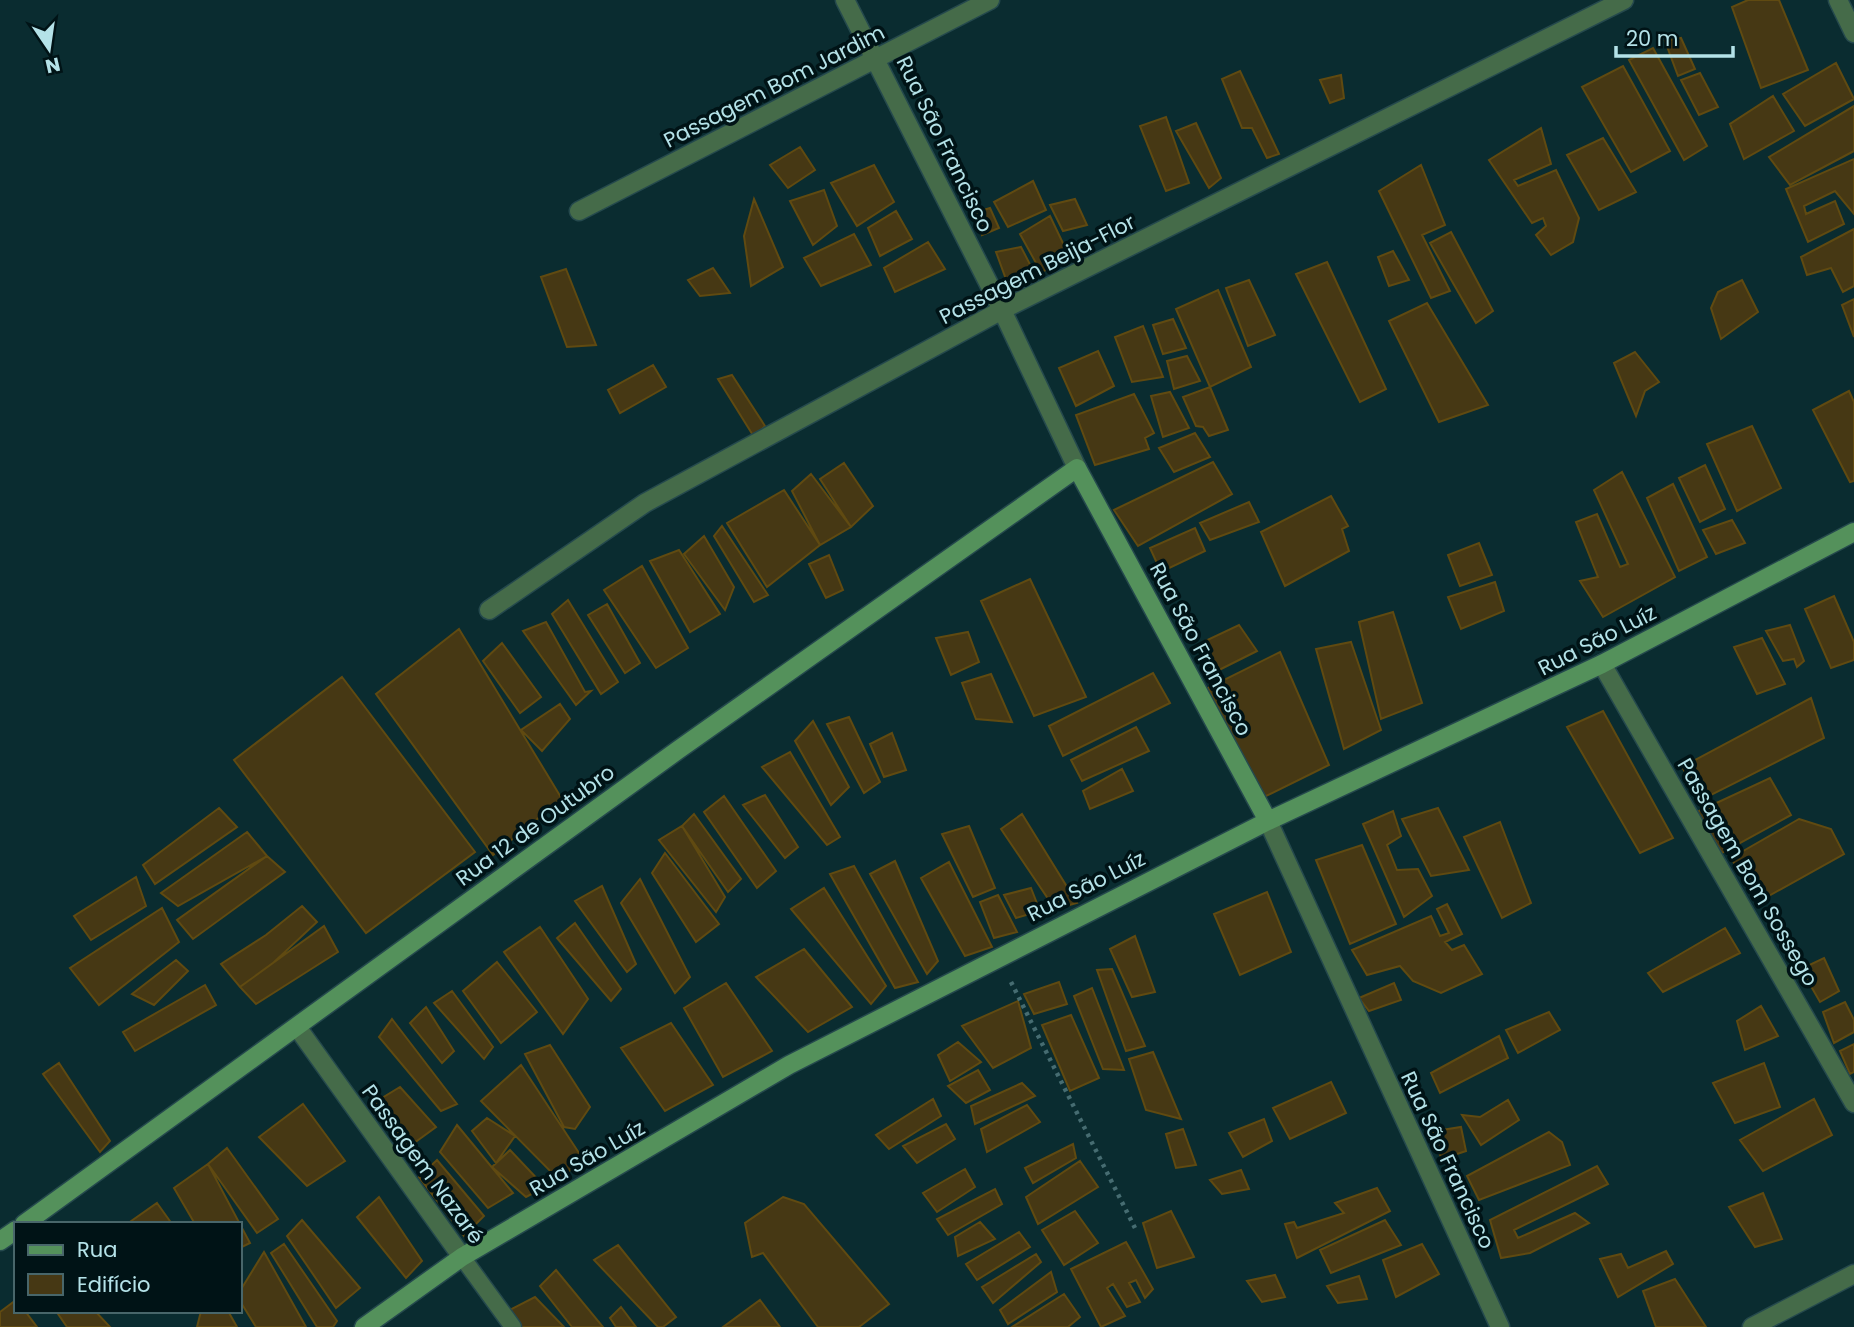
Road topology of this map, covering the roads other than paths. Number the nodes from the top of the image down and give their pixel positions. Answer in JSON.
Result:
{"nodes":[{"id":1,"x":845,"y":0,"type":"edge"},
{"id":2,"x":990,"y":0,"type":"edge"},
{"id":3,"x":1624,"y":0,"type":"edge"},
{"id":4,"x":1839,"y":0,"type":"edge"},
{"id":5,"x":1854,"y":33,"type":"edge"},
{"id":6,"x":877,"y":59,"type":"junction"},
{"id":7,"x":579,"y":211,"type":"dead end"},
{"id":8,"x":1002,"y":310,"type":"junction"},
{"id":9,"x":1077,"y":468,"type":"junction"},
{"id":10,"x":1854,"y":532,"type":"edge"},
{"id":11,"x":489,"y":610,"type":"dead end"},
{"id":12,"x":1602,"y":664,"type":"junction"},
{"id":13,"x":1268,"y":821,"type":"junction"},
{"id":14,"x":297,"y":1027,"type":"junction"},
{"id":15,"x":1854,"y":1103,"type":"edge"},
{"id":16,"x":27,"y":1222,"type":"edge"},
{"id":17,"x":462,"y":1257,"type":"junction"},
{"id":18,"x":1854,"y":1274,"type":"edge"},
{"id":19,"x":364,"y":1327,"type":"edge"},
{"id":20,"x":513,"y":1327,"type":"edge"},
{"id":21,"x":1500,"y":1327,"type":"edge"},
{"id":22,"x":1752,"y":1327,"type":"edge"}],
"edges":[{"from":1,"to":6,"type":"street","name":"Rua São Francisco"},
{"from":2,"to":6,"type":"street","name":"Passagem Bom Jardim"},
{"from":3,"to":8,"type":"street","name":"Passagem Beija-Flor"},
{"from":4,"to":5,"type":"street"},
{"from":6,"to":7,"type":"street","name":"Passagem Bom Jardim"},
{"from":6,"to":8,"type":"street","name":"Rua São Francisco"},
{"from":8,"to":9,"type":"street","name":"Rua São Francisco"},
{"from":8,"to":11,"type":"street","name":"Passagem Beija-Flor"},
{"from":9,"to":13,"type":"main road","name":"Rua São Francisco"},
{"from":9,"to":14,"type":"main road","name":"Rua 12 de Outubro"},
{"from":10,"to":12,"type":"main road","name":"Rua São Luíz"},
{"from":12,"to":13,"type":"main road","name":"Rua São Luíz"},
{"from":12,"to":15,"type":"street","name":"Passagem Bom Sossego"},
{"from":13,"to":17,"type":"main road","name":"Rua São Luíz"},
{"from":13,"to":21,"type":"street","name":"Rua São Francisco"},
{"from":14,"to":16,"type":"main road","name":"Rua 12 de Outubro"},
{"from":14,"to":17,"type":"street","name":"Passagem Nazaré"},
{"from":17,"to":19,"type":"main road","name":"Rua São Luíz"},
{"from":17,"to":20,"type":"lane","name":"Passagem Nazaré"},
{"from":18,"to":22,"type":"street"}]}
